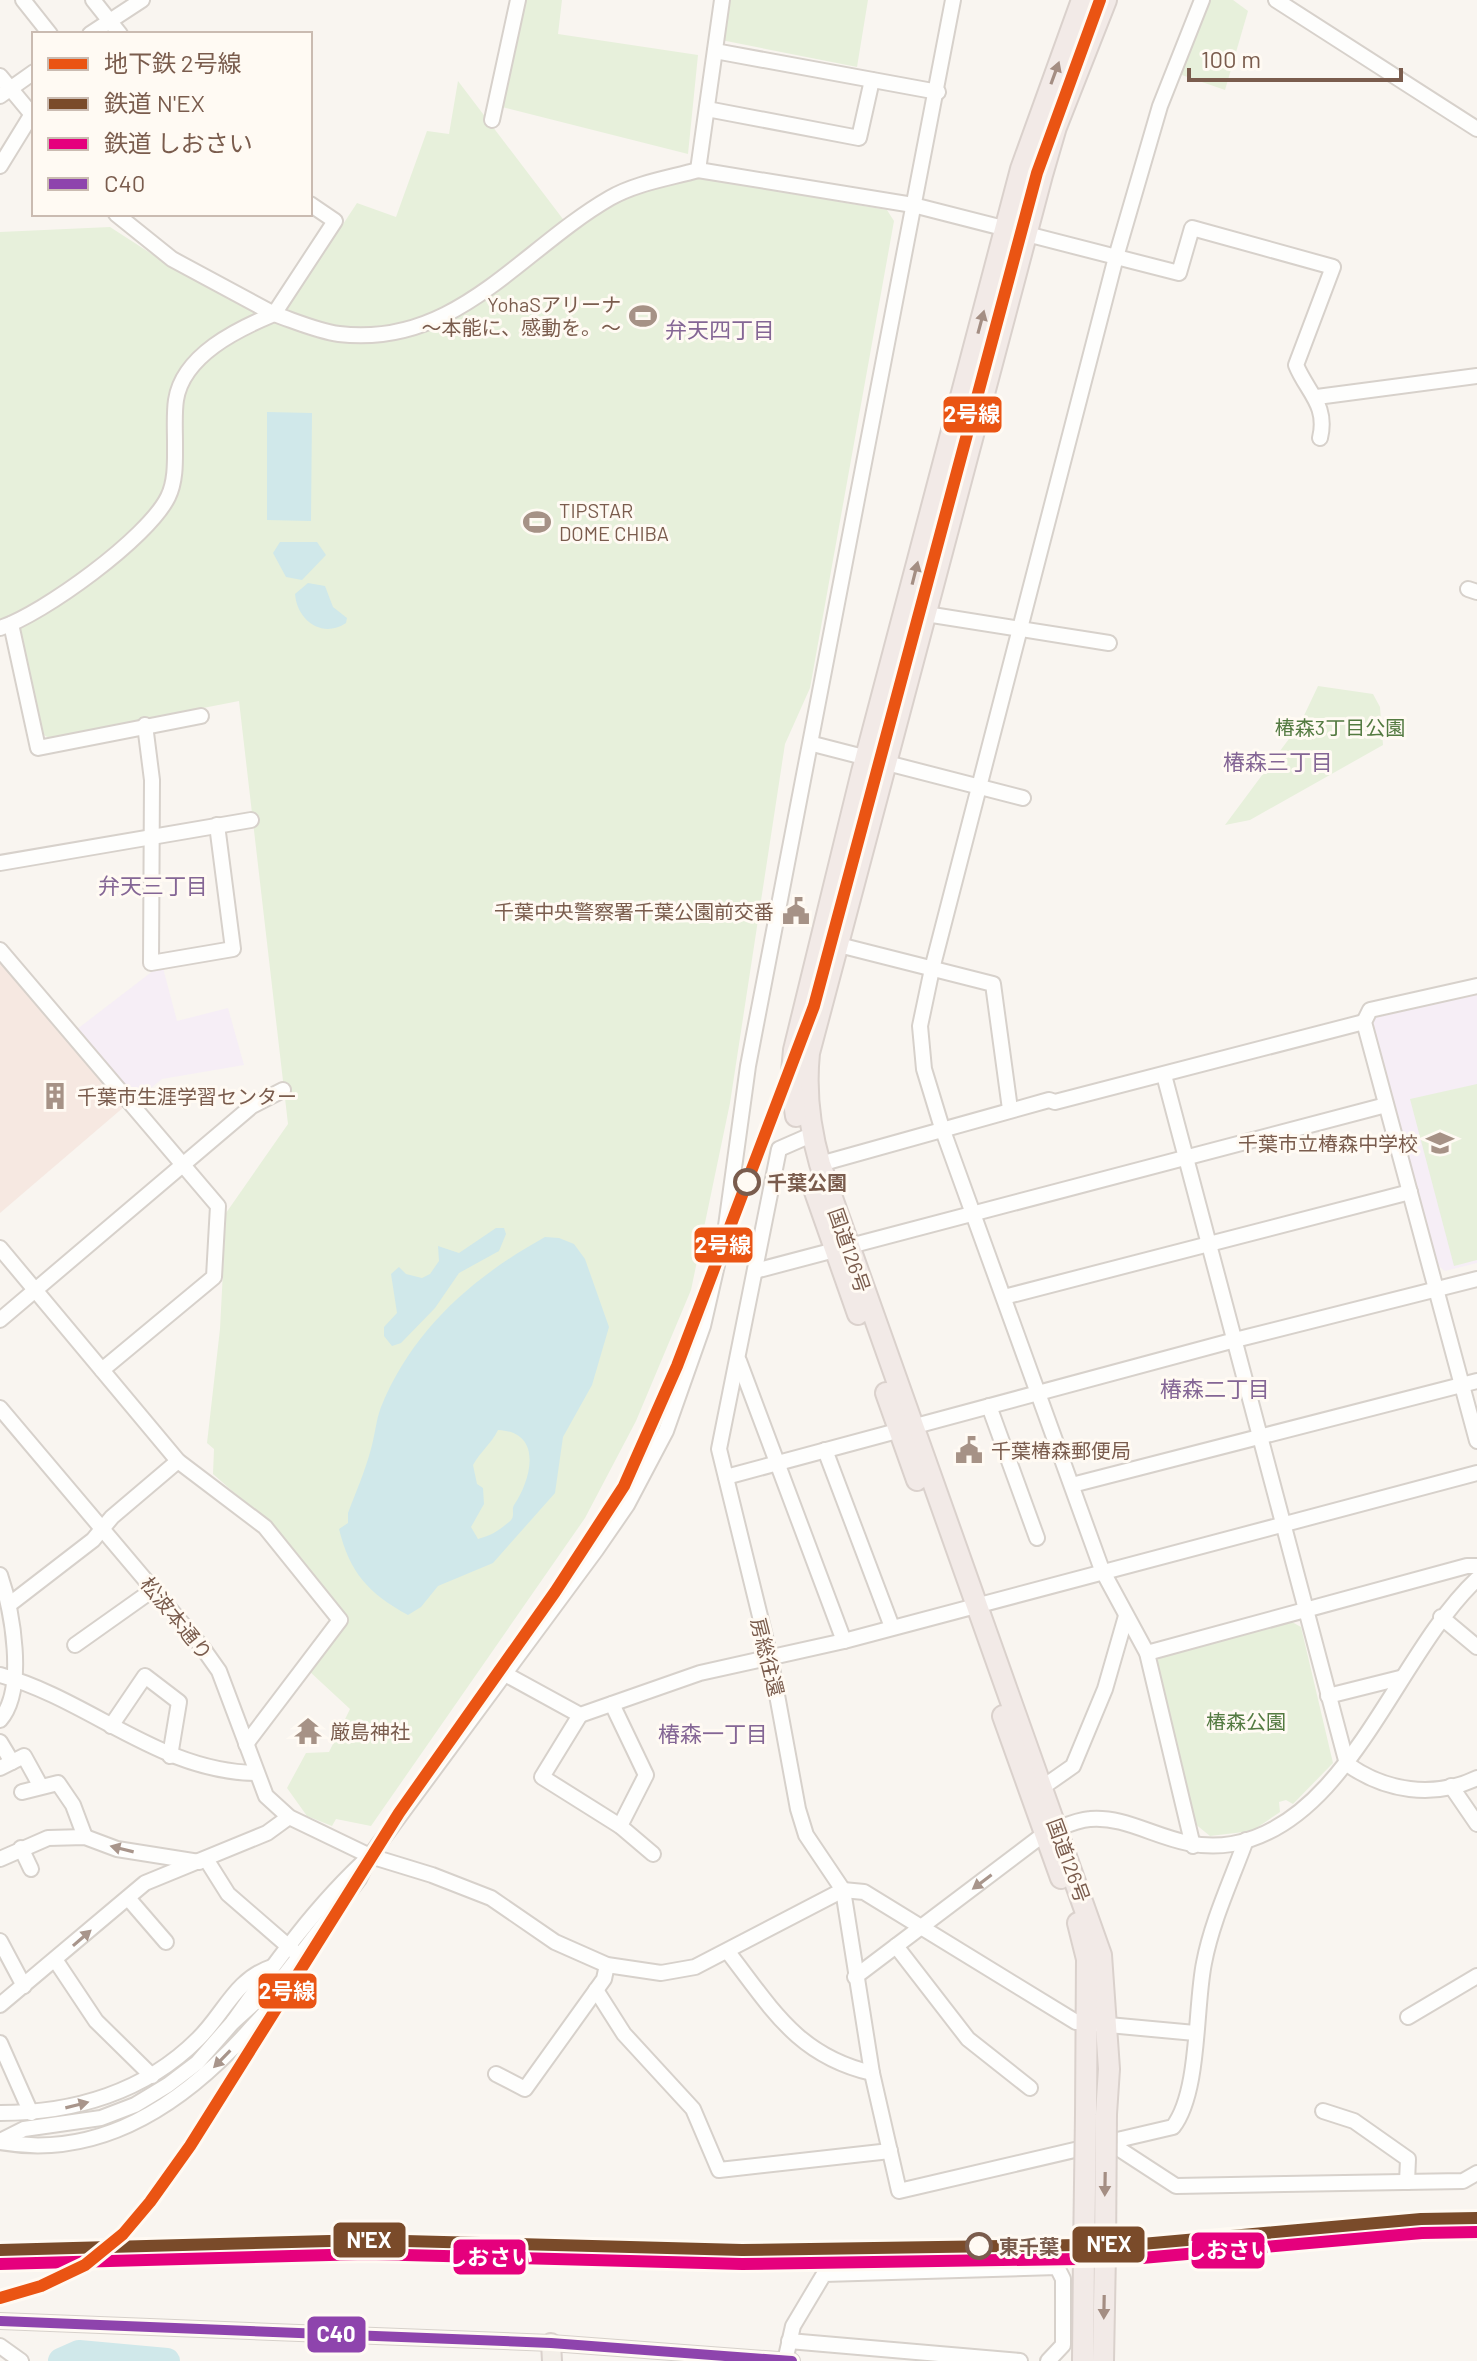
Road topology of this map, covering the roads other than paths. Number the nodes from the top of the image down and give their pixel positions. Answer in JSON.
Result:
{"nodes":[{"id":1,"x":23,"y":0,"type":"edge"},
{"id":2,"x":93,"y":0,"type":"edge"},
{"id":3,"x":142,"y":0,"type":"edge"},
{"id":4,"x":518,"y":0,"type":"edge"},
{"id":5,"x":722,"y":0,"type":"edge"},
{"id":6,"x":953,"y":0,"type":"edge"},
{"id":7,"x":1082,"y":0,"type":"edge"},
{"id":8,"x":1106,"y":0,"type":"edge"},
{"id":9,"x":1202,"y":0,"type":"edge"},
{"id":10,"x":1276,"y":0,"type":"edge"},
{"id":11,"x":108,"y":21,"type":"junction"},
{"id":12,"x":48,"y":32,"type":"edge"},
{"id":13,"x":93,"y":32,"type":"edge"},
{"id":14,"x":118,"y":32,"type":"edge"},
{"id":15,"x":715,"y":51,"type":"junction"},
{"id":16,"x":32,"y":73,"type":"edge"},
{"id":17,"x":0,"y":76,"type":"edge"},
{"id":18,"x":872,"y":80,"type":"junction"},
{"id":19,"x":5,"y":92,"type":"edge"},
{"id":20,"x":938,"y":92,"type":"junction"},
{"id":21,"x":707,"y":109,"type":"junction"},
{"id":22,"x":32,"y":115,"type":"edge"},
{"id":23,"x":32,"y":118,"type":"edge"},
{"id":24,"x":492,"y":120,"type":"dead end"},
{"id":25,"x":1477,"y":129,"type":"edge"},
{"id":26,"x":0,"y":166,"type":"edge"},
{"id":27,"x":698,"y":170,"type":"junction"},
{"id":28,"x":312,"y":205,"type":"edge"},
{"id":29,"x":913,"y":205,"type":"junction"},
{"id":30,"x":118,"y":216,"type":"edge"},
{"id":31,"x":1016,"y":232,"type":"junction"},
{"id":32,"x":1116,"y":257,"type":"junction"},
{"id":33,"x":274,"y":314,"type":"junction"},
{"id":34,"x":1477,"y":376,"type":"edge"},
{"id":35,"x":1317,"y":397,"type":"junction"},
{"id":36,"x":1320,"y":438,"type":"dead end"},
{"id":37,"x":926,"y":614,"type":"junction"},
{"id":38,"x":5,"y":626,"type":"edge"},
{"id":39,"x":1020,"y":629,"type":"junction"},
{"id":40,"x":1109,"y":643,"type":"dead end"},
{"id":41,"x":201,"y":716,"type":"dead end"},
{"id":42,"x":145,"y":725,"type":"junction"},
{"id":43,"x":813,"y":744,"type":"junction"},
{"id":44,"x":876,"y":758,"type":"junction"},
{"id":45,"x":977,"y":786,"type":"junction"},
{"id":46,"x":1023,"y":798,"type":"dead end"},
{"id":47,"x":251,"y":820,"type":"dead end"},
{"id":48,"x":217,"y":825,"type":"junction"},
{"id":49,"x":150,"y":836,"type":"junction"},
{"id":50,"x":0,"y":863,"type":"edge"},
{"id":51,"x":839,"y":945,"type":"junction"},
{"id":52,"x":0,"y":950,"type":"edge"},
{"id":53,"x":932,"y":969,"type":"junction"},
{"id":54,"x":1477,"y":986,"type":"edge"},
{"id":55,"x":1364,"y":1022,"type":"junction"},
{"id":56,"x":1164,"y":1075,"type":"junction"},
{"id":57,"x":283,"y":1090,"type":"dead end"},
{"id":58,"x":1386,"y":1105,"type":"junction"},
{"id":59,"x":1010,"y":1109,"type":"junction"},
{"id":60,"x":942,"y":1128,"type":"junction"},
{"id":61,"x":806,"y":1137,"type":"junction"},
{"id":62,"x":1186,"y":1157,"type":"junction"},
{"id":63,"x":820,"y":1164,"type":"junction"},
{"id":64,"x":182,"y":1165,"type":"junction"},
{"id":65,"x":1410,"y":1192,"type":"junction"},
{"id":66,"x":972,"y":1212,"type":"junction"},
{"id":67,"x":1209,"y":1244,"type":"junction"},
{"id":68,"x":0,"y":1248,"type":"edge"},
{"id":69,"x":841,"y":1251,"type":"junction"},
{"id":70,"x":755,"y":1271,"type":"junction"},
{"id":71,"x":1477,"y":1279,"type":"edge"},
{"id":72,"x":35,"y":1290,"type":"junction"},
{"id":73,"x":1436,"y":1290,"type":"junction"},
{"id":74,"x":1004,"y":1297,"type":"junction"},
{"id":75,"x":0,"y":1320,"type":"edge"},
{"id":76,"x":1235,"y":1340,"type":"junction"},
{"id":77,"x":739,"y":1360,"type":"junction"},
{"id":78,"x":102,"y":1370,"type":"junction"},
{"id":79,"x":1477,"y":1381,"type":"edge"},
{"id":80,"x":1462,"y":1385,"type":"junction"},
{"id":81,"x":1037,"y":1392,"type":"junction"},
{"id":82,"x":989,"y":1406,"type":"junction"},
{"id":83,"x":0,"y":1408,"type":"edge"},
{"id":84,"x":905,"y":1430,"type":"junction"},
{"id":85,"x":1260,"y":1436,"type":"junction"},
{"id":86,"x":1477,"y":1441,"type":"edge"},
{"id":87,"x":825,"y":1450,"type":"junction"},
{"id":88,"x":178,"y":1461,"type":"junction"},
{"id":89,"x":778,"y":1462,"type":"junction"},
{"id":90,"x":1477,"y":1473,"type":"edge"},
{"id":91,"x":726,"y":1477,"type":"junction"},
{"id":92,"x":1072,"y":1485,"type":"junction"},
{"id":93,"x":1282,"y":1524,"type":"junction"},
{"id":94,"x":103,"y":1528,"type":"junction"},
{"id":95,"x":1037,"y":1538,"type":"dead end"},
{"id":96,"x":1477,"y":1566,"type":"edge"},
{"id":97,"x":1102,"y":1570,"type":"junction"},
{"id":98,"x":0,"y":1575,"type":"edge"},
{"id":99,"x":1477,"y":1579,"type":"edge"},
{"id":100,"x":154,"y":1589,"type":"junction"},
{"id":101,"x":10,"y":1604,"type":"junction"},
{"id":102,"x":971,"y":1606,"type":"junction"},
{"id":103,"x":1304,"y":1611,"type":"junction"},
{"id":104,"x":1126,"y":1616,"type":"junction"},
{"id":105,"x":1441,"y":1617,"type":"junction"},
{"id":106,"x":892,"y":1627,"type":"junction"},
{"id":107,"x":844,"y":1641,"type":"junction"},
{"id":108,"x":75,"y":1645,"type":"dead end"},
{"id":109,"x":1477,"y":1647,"type":"edge"},
{"id":110,"x":1147,"y":1653,"type":"junction"},
{"id":111,"x":770,"y":1657,"type":"junction"},
{"id":112,"x":505,"y":1674,"type":"junction"},
{"id":113,"x":6,"y":1677,"type":"edge"},
{"id":114,"x":1400,"y":1678,"type":"junction"},
{"id":115,"x":1328,"y":1696,"type":"junction"},
{"id":116,"x":612,"y":1704,"type":"junction"},
{"id":117,"x":580,"y":1715,"type":"junction"},
{"id":118,"x":0,"y":1720,"type":"edge"},
{"id":119,"x":111,"y":1726,"type":"junction"},
{"id":120,"x":0,"y":1742,"type":"edge"},
{"id":121,"x":246,"y":1744,"type":"junction"},
{"id":122,"x":170,"y":1756,"type":"junction"},
{"id":123,"x":1347,"y":1764,"type":"junction"},
{"id":124,"x":6,"y":1765,"type":"edge"},
{"id":125,"x":256,"y":1773,"type":"junction"},
{"id":126,"x":1477,"y":1778,"type":"edge"},
{"id":127,"x":40,"y":1785,"type":"junction"},
{"id":128,"x":1451,"y":1786,"type":"junction"},
{"id":129,"x":1043,"y":1787,"type":"junction"},
{"id":130,"x":22,"y":1792,"type":"dead end"},
{"id":131,"x":289,"y":1817,"type":"junction"},
{"id":132,"x":1477,"y":1824,"type":"edge"},
{"id":133,"x":620,"y":1826,"type":"junction"},
{"id":134,"x":1051,"y":1832,"type":"junction"},
{"id":135,"x":85,"y":1837,"type":"junction"},
{"id":136,"x":1246,"y":1840,"type":"junction"},
{"id":137,"x":1193,"y":1846,"type":"junction"},
{"id":138,"x":21,"y":1848,"type":"junction"},
{"id":139,"x":653,"y":1854,"type":"dead end"},
{"id":140,"x":370,"y":1856,"type":"junction"},
{"id":141,"x":1,"y":1857,"type":"edge"},
{"id":142,"x":202,"y":1861,"type":"junction"},
{"id":143,"x":31,"y":1869,"type":"dead end"},
{"id":144,"x":843,"y":1890,"type":"junction"},
{"id":145,"x":128,"y":1898,"type":"junction"},
{"id":146,"x":924,"y":1926,"type":"junction"},
{"id":147,"x":0,"y":1941,"type":"edge"},
{"id":148,"x":166,"y":1942,"type":"dead end"},
{"id":149,"x":896,"y":1946,"type":"junction"},
{"id":150,"x":294,"y":1950,"type":"junction"},
{"id":151,"x":728,"y":1952,"type":"junction"},
{"id":152,"x":56,"y":1961,"type":"junction"},
{"id":153,"x":607,"y":1965,"type":"junction"},
{"id":154,"x":278,"y":1972,"type":"junction"},
{"id":155,"x":1477,"y":1976,"type":"edge"},
{"id":156,"x":855,"y":1977,"type":"junction"},
{"id":157,"x":24,"y":1986,"type":"junction"},
{"id":158,"x":596,"y":1990,"type":"junction"},
{"id":159,"x":0,"y":2005,"type":"edge"},
{"id":160,"x":1408,"y":2017,"type":"dead end"},
{"id":161,"x":1096,"y":2025,"type":"junction"},
{"id":162,"x":1195,"y":2033,"type":"junction"},
{"id":163,"x":0,"y":2043,"type":"edge"},
{"id":164,"x":872,"y":2073,"type":"junction"},
{"id":165,"x":496,"y":2074,"type":"dead end"},
{"id":166,"x":152,"y":2076,"type":"junction"},
{"id":167,"x":1030,"y":2088,"type":"dead end"},
{"id":168,"x":1323,"y":2111,"type":"dead end"},
{"id":169,"x":0,"y":2113,"type":"edge"},
{"id":170,"x":31,"y":2113,"type":"junction"},
{"id":171,"x":5,"y":2143,"type":"edge"},
{"id":172,"x":1110,"y":2143,"type":"junction"},
{"id":173,"x":890,"y":2151,"type":"junction"},
{"id":174,"x":1477,"y":2173,"type":"edge"},
{"id":175,"x":1407,"y":2182,"type":"junction"},
{"id":176,"x":1094,"y":2253,"type":"junction"},
{"id":177,"x":0,"y":2321,"type":"edge"},
{"id":178,"x":789,"y":2341,"type":"junction"},
{"id":179,"x":0,"y":2346,"type":"edge"},
{"id":180,"x":552,"y":2352,"type":"edge"},
{"id":181,"x":21,"y":2361,"type":"edge"},
{"id":182,"x":545,"y":2361,"type":"edge"},
{"id":183,"x":785,"y":2361,"type":"edge"},
{"id":184,"x":792,"y":2361,"type":"edge"},
{"id":185,"x":1020,"y":2361,"type":"edge"},
{"id":186,"x":1048,"y":2361,"type":"edge"},
{"id":187,"x":1083,"y":2361,"type":"edge"},
{"id":188,"x":1103,"y":2361,"type":"edge"}],
"edges":[{"from":1,"to":12,"type":"street"},
{"from":2,"to":11,"type":"street"},
{"from":3,"to":11,"type":"street"},
{"from":4,"to":24,"type":"street"},
{"from":5,"to":15,"type":"street"},
{"from":6,"to":20,"type":"street"},
{"from":31,"to":7,"type":"highway","name":"国道126号","one_way":true},
{"from":8,"to":31,"type":"highway","name":"国道126号"},
{"from":9,"to":32,"type":"street"},
{"from":10,"to":25,"type":"street"},
{"from":11,"to":13,"type":"street"},
{"from":11,"to":14,"type":"street"},
{"from":15,"to":18,"type":"street"},
{"from":15,"to":21,"type":"street"},
{"from":16,"to":19,"type":"street"},
{"from":17,"to":19,"type":"street"},
{"from":18,"to":20,"type":"street"},
{"from":18,"to":21,"type":"street"},
{"from":19,"to":22,"type":"street"},
{"from":20,"to":29,"type":"street"},
{"from":21,"to":27,"type":"street"},
{"from":23,"to":26,"type":"street"},
{"from":27,"to":29,"type":"street"},
{"from":27,"to":33,"type":"street"},
{"from":28,"to":33,"type":"street"},
{"from":29,"to":31,"type":"street"},
{"from":29,"to":43,"type":"street"},
{"from":30,"to":33,"type":"street"},
{"from":31,"to":32,"type":"street"},
{"from":31,"to":37,"type":"highway","name":"国道126号"},
{"from":44,"to":31,"type":"highway","name":"国道126号","one_way":true},
{"from":32,"to":35,"type":"street"},
{"from":32,"to":39,"type":"street"},
{"from":33,"to":38,"type":"street"},
{"from":34,"to":35,"type":"street"},
{"from":35,"to":36,"type":"street"},
{"from":37,"to":39,"type":"street"},
{"from":37,"to":44,"type":"highway","name":"国道126号"},
{"from":38,"to":42,"type":"street"},
{"from":39,"to":40,"type":"street"},
{"from":39,"to":45,"type":"street"},
{"from":41,"to":42,"type":"street"},
{"from":42,"to":49,"type":"street"},
{"from":43,"to":44,"type":"street"},
{"from":43,"to":112,"type":"street"},
{"from":44,"to":45,"type":"street"},
{"from":44,"to":51,"type":"highway","name":"国道126号"},
{"from":44,"to":61,"type":"highway","name":"国道126号"},
{"from":45,"to":46,"type":"street"},
{"from":45,"to":53,"type":"street"},
{"from":47,"to":48,"type":"street"},
{"from":48,"to":49,"type":"street"},
{"from":48,"to":49,"type":"street"},
{"from":49,"to":50,"type":"street"},
{"from":51,"to":53,"type":"street"},
{"from":51,"to":61,"type":"highway","name":"国道126号"},
{"from":52,"to":64,"type":"street"},
{"from":53,"to":59,"type":"street"},
{"from":53,"to":60,"type":"street"},
{"from":54,"to":55,"type":"street"},
{"from":55,"to":56,"type":"street"},
{"from":55,"to":58,"type":"street"},
{"from":56,"to":59,"type":"street"},
{"from":56,"to":62,"type":"street"},
{"from":57,"to":64,"type":"street"},
{"from":58,"to":62,"type":"street"},
{"from":58,"to":65,"type":"street"},
{"from":59,"to":60,"type":"street"},
{"from":60,"to":63,"type":"street"},
{"from":60,"to":66,"type":"street"},
{"from":61,"to":63,"type":"highway","name":"国道126号"},
{"from":61,"to":69,"type":"highway","name":"国道126号"},
{"from":61,"to":70,"type":"street","name":"房総往還"},
{"from":62,"to":66,"type":"street"},
{"from":62,"to":67,"type":"street"},
{"from":63,"to":69,"type":"highway","name":"国道126号"},
{"from":64,"to":72,"type":"street"},
{"from":64,"to":78,"type":"street"},
{"from":65,"to":67,"type":"street"},
{"from":65,"to":73,"type":"street"},
{"from":66,"to":69,"type":"street"},
{"from":66,"to":74,"type":"street"},
{"from":67,"to":74,"type":"street"},
{"from":67,"to":76,"type":"street"},
{"from":68,"to":72,"type":"street"},
{"from":69,"to":70,"type":"street"},
{"from":69,"to":84,"type":"highway","name":"国道126号"},
{"from":70,"to":77,"type":"street","name":"房総往還"},
{"from":71,"to":73,"type":"street"},
{"from":72,"to":75,"type":"street"},
{"from":72,"to":78,"type":"street"},
{"from":73,"to":76,"type":"street"},
{"from":73,"to":80,"type":"street"},
{"from":74,"to":81,"type":"street"},
{"from":76,"to":81,"type":"street"},
{"from":76,"to":85,"type":"street"},
{"from":77,"to":89,"type":"street"},
{"from":77,"to":91,"type":"street","name":"房総往還"},
{"from":78,"to":88,"type":"street"},
{"from":79,"to":80,"type":"street"},
{"from":80,"to":85,"type":"street"},
{"from":80,"to":86,"type":"street"},
{"from":81,"to":82,"type":"street"},
{"from":81,"to":92,"type":"street"},
{"from":82,"to":84,"type":"street"},
{"from":82,"to":95,"type":"street"},
{"from":83,"to":94,"type":"street","name":"松波本通り"},
{"from":84,"to":87,"type":"street"},
{"from":84,"to":102,"type":"highway","name":"国道126号"},
{"from":85,"to":92,"type":"street"},
{"from":85,"to":93,"type":"street"},
{"from":87,"to":89,"type":"street"},
{"from":87,"to":106,"type":"street"},
{"from":88,"to":94,"type":"street"},
{"from":88,"to":121,"type":"street"},
{"from":89,"to":91,"type":"street"},
{"from":89,"to":107,"type":"street"},
{"from":90,"to":93,"type":"street"},
{"from":91,"to":111,"type":"street","name":"房総往還"},
{"from":92,"to":97,"type":"street"},
{"from":93,"to":97,"type":"street"},
{"from":93,"to":103,"type":"street"},
{"from":94,"to":100,"type":"street","name":"松波本通り"},
{"from":94,"to":101,"type":"street"},
{"from":96,"to":103,"type":"street"},
{"from":97,"to":102,"type":"street"},
{"from":97,"to":104,"type":"street"},
{"from":98,"to":101,"type":"street"},
{"from":99,"to":105,"type":"street"},
{"from":100,"to":108,"type":"street"},
{"from":100,"to":121,"type":"street","name":"松波本通り"},
{"from":101,"to":113,"type":"street"},
{"from":102,"to":106,"type":"street"},
{"from":102,"to":129,"type":"highway","name":"国道126号"},
{"from":102,"to":134,"type":"highway","name":"国道126号"},
{"from":103,"to":110,"type":"street"},
{"from":103,"to":115,"type":"street"},
{"from":104,"to":110,"type":"street"},
{"from":104,"to":129,"type":"street"},
{"from":105,"to":109,"type":"street"},
{"from":105,"to":114,"type":"street"},
{"from":106,"to":107,"type":"street"},
{"from":107,"to":111,"type":"street"},
{"from":110,"to":137,"type":"street"},
{"from":111,"to":116,"type":"street"},
{"from":111,"to":144,"type":"street","name":"房総往還"},
{"from":112,"to":117,"type":"street"},
{"from":112,"to":140,"type":"street"},
{"from":113,"to":118,"type":"street"},
{"from":113,"to":119,"type":"street"},
{"from":114,"to":115,"type":"street"},
{"from":114,"to":123,"type":"street"},
{"from":115,"to":123,"type":"street"},
{"from":116,"to":117,"type":"street"},
{"from":116,"to":133,"type":"street"},
{"from":117,"to":133,"type":"street"},
{"from":119,"to":122,"type":"street"},
{"from":119,"to":122,"type":"street"},
{"from":120,"to":124,"type":"street"},
{"from":121,"to":125,"type":"street","name":"松波本通り"},
{"from":122,"to":125,"type":"street"},
{"from":123,"to":128,"type":"street"},
{"from":123,"to":136,"type":"street"},
{"from":124,"to":127,"type":"street"},
{"from":125,"to":131,"type":"street","name":"松波本通り"},
{"from":126,"to":128,"type":"street"},
{"from":127,"to":130,"type":"street"},
{"from":127,"to":135,"type":"street"},
{"from":128,"to":132,"type":"street"},
{"from":129,"to":134,"type":"highway","name":"国道126号"},
{"from":131,"to":140,"type":"street","name":"松波本通り"},
{"from":131,"to":142,"type":"street"},
{"from":133,"to":139,"type":"street"},
{"from":134,"to":137,"type":"street"},
{"from":134,"to":146,"type":"street","one_way":true},
{"from":134,"to":161,"type":"highway","name":"国道126号"},
{"from":135,"to":138,"type":"street"},
{"from":142,"to":135,"type":"street","one_way":true},
{"from":136,"to":137,"type":"street"},
{"from":136,"to":162,"type":"street"},
{"from":138,"to":141,"type":"street"},
{"from":138,"to":143,"type":"street"},
{"from":140,"to":150,"type":"street"},
{"from":140,"to":153,"type":"street","name":"松波本通り"},
{"from":142,"to":145,"type":"street"},
{"from":142,"to":150,"type":"street"},
{"from":144,"to":146,"type":"street"},
{"from":144,"to":151,"type":"street","name":"松波本通り"},
{"from":144,"to":156,"type":"street","name":"房総往還"},
{"from":145,"to":148,"type":"street"},
{"from":152,"to":145,"type":"street","one_way":true},
{"from":146,"to":149,"type":"street"},
{"from":146,"to":161,"type":"street"},
{"from":147,"to":157,"type":"street"},
{"from":149,"to":156,"type":"street"},
{"from":149,"to":167,"type":"street"},
{"from":150,"to":154,"type":"street"},
{"from":151,"to":153,"type":"street","name":"松波本通り"},
{"from":151,"to":164,"type":"street"},
{"from":152,"to":157,"type":"street"},
{"from":152,"to":166,"type":"street"},
{"from":153,"to":158,"type":"street"},
{"from":154,"to":166,"type":"street"},
{"from":154,"to":171,"type":"street"},
{"from":154,"to":171,"type":"street","one_way":true},
{"from":155,"to":160,"type":"street"},
{"from":156,"to":164,"type":"street","name":"房総往還"},
{"from":157,"to":159,"type":"street"},
{"from":158,"to":165,"type":"street"},
{"from":158,"to":173,"type":"street"},
{"from":161,"to":162,"type":"street"},
{"from":161,"to":176,"type":"highway","name":"国道126号","bridge":true},
{"from":162,"to":172,"type":"street"},
{"from":163,"to":170,"type":"street"},
{"from":164,"to":173,"type":"street","name":"房総往還"},
{"from":170,"to":166,"type":"street","one_way":true},
{"from":168,"to":175,"type":"street"},
{"from":169,"to":170,"type":"street"},
{"from":172,"to":173,"type":"street","name":"房総往還"},
{"from":172,"to":175,"type":"street"},
{"from":174,"to":175,"type":"street"},
{"from":176,"to":187,"type":"highway","name":"国道126号"},
{"from":176,"to":188,"type":"highway","name":"国道126号","one_way":true},
{"from":177,"to":180,"type":"street"},
{"from":178,"to":183,"type":"street"},
{"from":178,"to":185,"type":"street"},
{"from":178,"to":186,"type":"street"},
{"from":179,"to":181,"type":"street"},
{"from":180,"to":182,"type":"street"},
{"from":180,"to":183,"type":"street"},
{"from":183,"to":184,"type":"street"}]}
